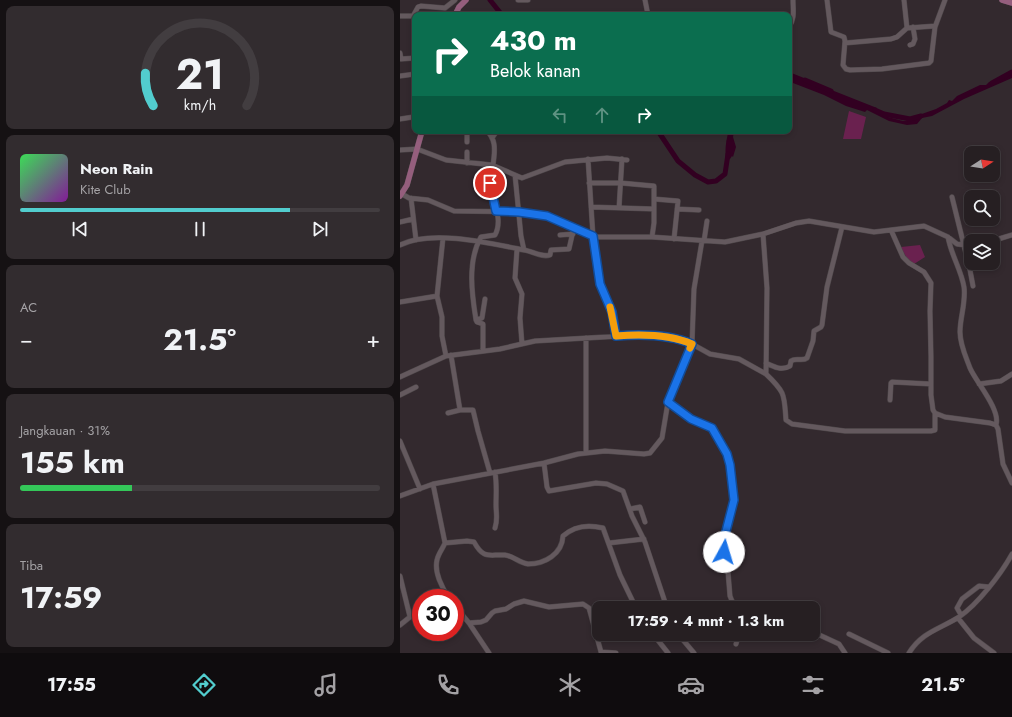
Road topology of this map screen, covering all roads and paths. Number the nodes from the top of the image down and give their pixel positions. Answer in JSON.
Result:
{"nodes":[{"id":1,"x":454,"y":0,"type":"edge"},
{"id":2,"x":518,"y":0,"type":"edge"},
{"id":3,"x":528,"y":0,"type":"edge"},
{"id":4,"x":645,"y":0,"type":"edge"},
{"id":5,"x":793,"y":0,"type":"edge"},
{"id":6,"x":827,"y":0,"type":"edge"},
{"id":7,"x":904,"y":0,"type":"edge"},
{"id":8,"x":946,"y":0,"type":"edge"},
{"id":9,"x":1002,"y":0,"type":"edge"},
{"id":10,"x":463,"y":1,"type":"edge"},
{"id":11,"x":1012,"y":3,"type":"edge"},
{"id":12,"x":415,"y":12,"type":"edge"},
{"id":13,"x":457,"y":12,"type":"edge"},
{"id":14,"x":647,"y":12,"type":"edge"},
{"id":15,"x":400,"y":16,"type":"edge"},
{"id":16,"x":412,"y":16,"type":"edge"},
{"id":17,"x":792,"y":23,"type":"edge"},
{"id":18,"x":935,"y":26,"type":"junction"},
{"id":19,"x":913,"y":27,"type":"junction"},
{"id":20,"x":907,"y":28,"type":"junction"},
{"id":21,"x":845,"y":43,"type":"junction"},
{"id":22,"x":910,"y":45,"type":"dead end"},
{"id":23,"x":400,"y":53,"type":"edge"},
{"id":24,"x":412,"y":58,"type":"edge"},
{"id":25,"x":412,"y":74,"type":"edge"},
{"id":26,"x":400,"y":76,"type":"edge"},
{"id":27,"x":412,"y":117,"type":"edge"},
{"id":28,"x":400,"y":119,"type":"edge"},
{"id":29,"x":421,"y":134,"type":"edge"},
{"id":30,"x":467,"y":134,"type":"edge"},
{"id":31,"x":489,"y":134,"type":"edge"},
{"id":32,"x":495,"y":134,"type":"edge"},
{"id":33,"x":492,"y":138,"type":"junction"},
{"id":34,"x":468,"y":142,"type":"dead end"},
{"id":35,"x":417,"y":149,"type":"junction"},
{"id":36,"x":400,"y":150,"type":"edge"},
{"id":37,"x":467,"y":152,"type":"dead end"},
{"id":38,"x":588,"y":159,"type":"junction"},
{"id":39,"x":622,"y":159,"type":"junction"},
{"id":40,"x":627,"y":160,"type":"dead end"},
{"id":41,"x":467,"y":163,"type":"junction"},
{"id":42,"x":492,"y":165,"type":"junction"},
{"id":43,"x":515,"y":175,"type":"junction"},
{"id":44,"x":589,"y":183,"type":"junction"},
{"id":45,"x":621,"y":183,"type":"junction"},
{"id":46,"x":401,"y":195,"type":"edge"},
{"id":47,"x":952,"y":197,"type":"dead end"},
{"id":48,"x":411,"y":198,"type":"junction"},
{"id":49,"x":654,"y":199,"type":"junction"},
{"id":50,"x":591,"y":207,"type":"junction"},
{"id":51,"x":619,"y":208,"type":"junction"},
{"id":52,"x":654,"y":209,"type":"junction"},
{"id":53,"x":677,"y":209,"type":"junction"},
{"id":54,"x":699,"y":210,"type":"dead end"},
{"id":55,"x":496,"y":211,"type":"junction"},
{"id":56,"x":519,"y":212,"type":"junction"},
{"id":57,"x":413,"y":219,"type":"junction"},
{"id":58,"x":400,"y":222,"type":"edge"},
{"id":59,"x":707,"y":222,"type":"dead end"},
{"id":60,"x":574,"y":227,"type":"junction"},
{"id":61,"x":842,"y":227,"type":"junction"},
{"id":62,"x":891,"y":230,"type":"junction"},
{"id":63,"x":573,"y":234,"type":"junction"},
{"id":64,"x":763,"y":234,"type":"junction"},
{"id":65,"x":560,"y":235,"type":"dead end"},
{"id":66,"x":1012,"y":235,"type":"edge"},
{"id":67,"x":593,"y":236,"type":"junction"},
{"id":68,"x":652,"y":237,"type":"junction"},
{"id":69,"x":948,"y":237,"type":"junction"},
{"id":70,"x":443,"y":238,"type":"junction"},
{"id":71,"x":674,"y":239,"type":"junction"},
{"id":72,"x":1000,"y":239,"type":"edge"},
{"id":73,"x":416,"y":240,"type":"junction"},
{"id":74,"x":703,"y":241,"type":"junction"},
{"id":75,"x":478,"y":242,"type":"junction"},
{"id":76,"x":400,"y":245,"type":"edge"},
{"id":77,"x":964,"y":245,"type":"joint"},
{"id":78,"x":517,"y":249,"type":"junction"},
{"id":79,"x":524,"y":250,"type":"junction"},
{"id":80,"x":970,"y":270,"type":"edge"},
{"id":81,"x":973,"y":286,"type":"dead end"},
{"id":82,"x":437,"y":296,"type":"junction"},
{"id":83,"x":485,"y":299,"type":"dead end"},
{"id":84,"x":400,"y":302,"type":"edge"},
{"id":85,"x":476,"y":320,"type":"junction"},
{"id":86,"x":616,"y":336,"type":"junction"},
{"id":87,"x":586,"y":338,"type":"junction"},
{"id":88,"x":522,"y":344,"type":"junction"},
{"id":89,"x":692,"y":344,"type":"junction"},
{"id":90,"x":483,"y":351,"type":"junction"},
{"id":91,"x":448,"y":356,"type":"junction"},
{"id":92,"x":766,"y":364,"type":"junction"},
{"id":93,"x":766,"y":374,"type":"junction"},
{"id":94,"x":1012,"y":374,"type":"edge"},
{"id":95,"x":400,"y":377,"type":"edge"},
{"id":96,"x":931,"y":384,"type":"junction"},
{"id":97,"x":979,"y":384,"type":"junction"},
{"id":98,"x":416,"y":387,"type":"dead end"},
{"id":99,"x":400,"y":395,"type":"edge"},
{"id":100,"x":890,"y":400,"type":"dead end"},
{"id":101,"x":668,"y":402,"type":"junction"},
{"id":102,"x":460,"y":410,"type":"junction"},
{"id":103,"x":448,"y":413,"type":"dead end"},
{"id":104,"x":935,"y":413,"type":"junction"},
{"id":105,"x":996,"y":425,"type":"junction"},
{"id":106,"x":400,"y":441,"type":"edge"},
{"id":107,"x":586,"y":453,"type":"junction"},
{"id":108,"x":544,"y":463,"type":"junction"},
{"id":109,"x":493,"y":473,"type":"junction"},
{"id":110,"x":433,"y":484,"type":"junction"},
{"id":111,"x":1012,"y":484,"type":"edge"},
{"id":112,"x":420,"y":489,"type":"junction"},
{"id":113,"x":400,"y":496,"type":"edge"},
{"id":114,"x":630,"y":509,"type":"junction"},
{"id":115,"x":645,"y":522,"type":"dead end"},
{"id":116,"x":495,"y":528,"type":"dead end"},
{"id":117,"x":644,"y":539,"type":"junction"},
{"id":118,"x":445,"y":543,"type":"junction"},
{"id":119,"x":609,"y":543,"type":"junction"},
{"id":120,"x":1012,"y":554,"type":"edge"},
{"id":121,"x":400,"y":576,"type":"edge"},
{"id":122,"x":989,"y":587,"type":"junction"},
{"id":123,"x":444,"y":589,"type":"edge"},
{"id":124,"x":633,"y":601,"type":"edge"},
{"id":125,"x":665,"y":601,"type":"edge"},
{"id":126,"x":732,"y":601,"type":"edge"},
{"id":127,"x":960,"y":616,"type":"junction"},
{"id":128,"x":464,"y":617,"type":"edge"},
{"id":129,"x":469,"y":623,"type":"junction"},
{"id":130,"x":400,"y":625,"type":"edge"},
{"id":131,"x":849,"y":634,"type":"dead end"},
{"id":132,"x":820,"y":635,"type":"edge"},
{"id":133,"x":659,"y":641,"type":"edge"},
{"id":134,"x":684,"y":641,"type":"edge"},
{"id":135,"x":737,"y":641,"type":"edge"},
{"id":136,"x":736,"y":644,"type":"dead end"},
{"id":137,"x":489,"y":653,"type":"edge"},
{"id":138,"x":616,"y":653,"type":"edge"},
{"id":139,"x":668,"y":653,"type":"edge"},
{"id":140,"x":694,"y":653,"type":"edge"},
{"id":141,"x":845,"y":653,"type":"edge"},
{"id":142,"x":888,"y":653,"type":"edge"},
{"id":143,"x":910,"y":653,"type":"edge"},
{"id":144,"x":994,"y":653,"type":"edge"}],
"edges":[{"from":1,"to":12,"type":"street"},
{"from":2,"to":3,"type":"street"},
{"from":4,"to":14,"type":"street"},
{"from":5,"to":17,"type":"street"},
{"from":6,"to":21,"type":"street"},
{"from":7,"to":20,"type":"street"},
{"from":8,"to":18,"type":"street"},
{"from":9,"to":11,"type":"main road"},
{"from":10,"to":13,"type":"main road"},
{"from":15,"to":16,"type":"street"},
{"from":18,"to":19,"type":"street"},
{"from":18,"to":21,"type":"street"},
{"from":19,"to":20,"type":"street"},
{"from":19,"to":22,"type":"street"},
{"from":20,"to":21,"type":"street"},
{"from":23,"to":24,"type":"street"},
{"from":25,"to":26,"type":"street"},
{"from":27,"to":28,"type":"street"},
{"from":29,"to":35,"type":"main road"},
{"from":30,"to":34,"type":"street"},
{"from":31,"to":33,"type":"street"},
{"from":32,"to":33,"type":"street"},
{"from":33,"to":42,"type":"street"},
{"from":35,"to":36,"type":"street"},
{"from":35,"to":41,"type":"street"},
{"from":35,"to":46,"type":"main road"},
{"from":37,"to":41,"type":"street"},
{"from":38,"to":39,"type":"street"},
{"from":38,"to":43,"type":"street"},
{"from":38,"to":44,"type":"street"},
{"from":39,"to":40,"type":"street"},
{"from":39,"to":45,"type":"street"},
{"from":41,"to":42,"type":"street"},
{"from":42,"to":43,"type":"street"},
{"from":42,"to":55,"type":"street"},
{"from":43,"to":56,"type":"street"},
{"from":44,"to":45,"type":"street"},
{"from":44,"to":50,"type":"street"},
{"from":45,"to":49,"type":"street"},
{"from":45,"to":51,"type":"street"},
{"from":46,"to":48,"type":"street"},
{"from":47,"to":77,"type":"street"},
{"from":48,"to":55,"type":"street"},
{"from":48,"to":57,"type":"street"},
{"from":49,"to":52,"type":"street"},
{"from":49,"to":53,"type":"street"},
{"from":50,"to":51,"type":"street"},
{"from":50,"to":67,"type":"street"},
{"from":51,"to":52,"type":"street"},
{"from":52,"to":68,"type":"street"},
{"from":53,"to":54,"type":"street"},
{"from":53,"to":71,"type":"street"},
{"from":55,"to":56,"type":"street"},
{"from":55,"to":75,"type":"street"},
{"from":56,"to":60,"type":"street"},
{"from":56,"to":79,"type":"street"},
{"from":57,"to":58,"type":"street"},
{"from":57,"to":73,"type":"street"},
{"from":59,"to":74,"type":"street"},
{"from":60,"to":63,"type":"street"},
{"from":60,"to":67,"type":"street"},
{"from":61,"to":62,"type":"street"},
{"from":61,"to":64,"type":"street"},
{"from":61,"to":92,"type":"street"},
{"from":62,"to":69,"type":"street"},
{"from":62,"to":96,"type":"street"},
{"from":63,"to":65,"type":"street"},
{"from":63,"to":79,"type":"street"},
{"from":64,"to":74,"type":"street"},
{"from":64,"to":92,"type":"street"},
{"from":66,"to":72,"type":"street"},
{"from":67,"to":68,"type":"street"},
{"from":67,"to":86,"type":"street"},
{"from":68,"to":71,"type":"street"},
{"from":69,"to":77,"type":"street"},
{"from":69,"to":97,"type":"street"},
{"from":70,"to":73,"type":"street"},
{"from":70,"to":75,"type":"street"},
{"from":70,"to":82,"type":"street"},
{"from":71,"to":74,"type":"street"},
{"from":73,"to":76,"type":"street"},
{"from":74,"to":89,"type":"street"},
{"from":75,"to":78,"type":"street"},
{"from":75,"to":85,"type":"street"},
{"from":78,"to":79,"type":"street"},
{"from":78,"to":88,"type":"street"},
{"from":80,"to":81,"type":"street"},
{"from":82,"to":84,"type":"street"},
{"from":82,"to":91,"type":"street"},
{"from":83,"to":85,"type":"street"},
{"from":85,"to":90,"type":"street"},
{"from":86,"to":87,"type":"street"},
{"from":86,"to":89,"type":"street"},
{"from":87,"to":88,"type":"street"},
{"from":87,"to":107,"type":"street"},
{"from":88,"to":90,"type":"street"},
{"from":89,"to":93,"type":"street"},
{"from":89,"to":101,"type":"street"},
{"from":90,"to":91,"type":"street"},
{"from":91,"to":95,"type":"street"},
{"from":91,"to":102,"type":"street"},
{"from":92,"to":93,"type":"street"},
{"from":93,"to":104,"type":"street"},
{"from":94,"to":97,"type":"street"},
{"from":96,"to":100,"type":"street"},
{"from":96,"to":104,"type":"street"},
{"from":97,"to":105,"type":"street"},
{"from":98,"to":99,"type":"street"},
{"from":101,"to":107,"type":"street"},
{"from":101,"to":126,"type":"street"},
{"from":102,"to":103,"type":"street"},
{"from":102,"to":109,"type":"street"},
{"from":104,"to":105,"type":"street"},
{"from":105,"to":111,"type":"street"},
{"from":106,"to":112,"type":"street"},
{"from":107,"to":108,"type":"street"},
{"from":108,"to":109,"type":"street"},
{"from":108,"to":114,"type":"street"},
{"from":109,"to":110,"type":"street"},
{"from":109,"to":116,"type":"street"},
{"from":110,"to":112,"type":"street"},
{"from":110,"to":118,"type":"street"},
{"from":112,"to":113,"type":"street"},
{"from":114,"to":115,"type":"street"},
{"from":114,"to":117,"type":"street"},
{"from":117,"to":119,"type":"street"},
{"from":117,"to":125,"type":"street"},
{"from":118,"to":119,"type":"street"},
{"from":118,"to":123,"type":"street"},
{"from":119,"to":124,"type":"street"},
{"from":120,"to":122,"type":"street"},
{"from":121,"to":130,"type":"street"},
{"from":122,"to":127,"type":"street"},
{"from":122,"to":127,"type":"street"},
{"from":127,"to":143,"type":"street"},
{"from":127,"to":144,"type":"street"},
{"from":128,"to":129,"type":"street"},
{"from":129,"to":137,"type":"street"},
{"from":129,"to":138,"type":"street"},
{"from":131,"to":142,"type":"street"},
{"from":132,"to":141,"type":"street"},
{"from":133,"to":139,"type":"street"},
{"from":134,"to":140,"type":"street"},
{"from":135,"to":136,"type":"street"}]}
